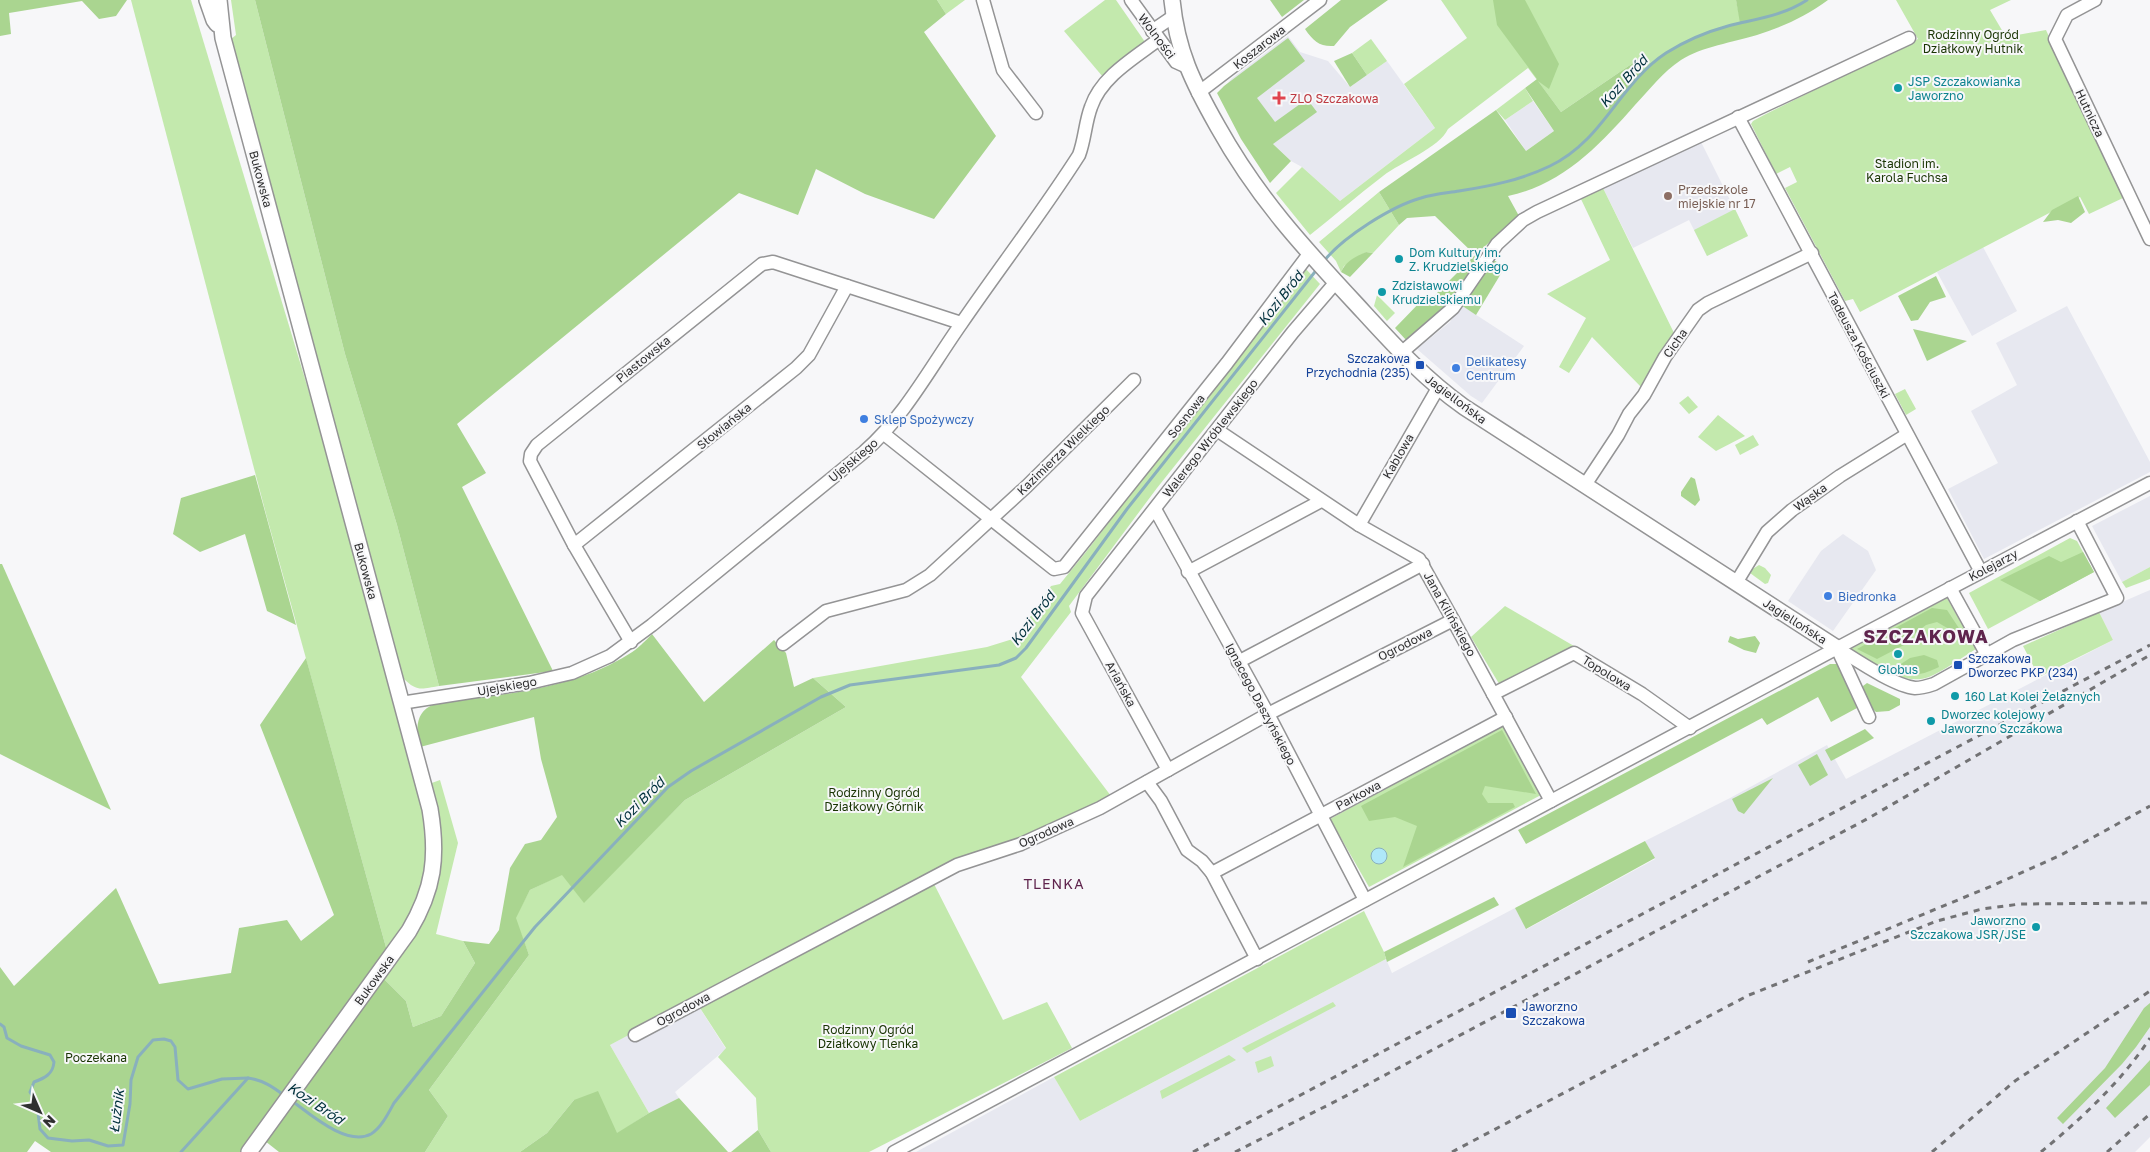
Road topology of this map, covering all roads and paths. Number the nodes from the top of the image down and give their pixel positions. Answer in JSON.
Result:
{"nodes":[{"id":1,"x":207,"y":0,"type":"edge"},
{"id":2,"x":219,"y":0,"type":"edge"},
{"id":3,"x":982,"y":0,"type":"edge"},
{"id":4,"x":1131,"y":0,"type":"edge"},
{"id":5,"x":1172,"y":0,"type":"edge"},
{"id":6,"x":1320,"y":0,"type":"edge"},
{"id":7,"x":2095,"y":0,"type":"edge"},
{"id":8,"x":1174,"y":16,"type":"junction"},
{"id":9,"x":221,"y":27,"type":"junction"},
{"id":10,"x":1155,"y":35,"type":"junction"},
{"id":11,"x":1909,"y":38,"type":"dead end"},
{"id":12,"x":1187,"y":67,"type":"junction"},
{"id":13,"x":1198,"y":93,"type":"junction"},
{"id":14,"x":1036,"y":113,"type":"dead end"},
{"id":15,"x":1738,"y":117,"type":"junction"},
{"id":16,"x":2150,"y":239,"type":"edge"},
{"id":17,"x":1812,"y":253,"type":"junction"},
{"id":18,"x":1311,"y":255,"type":"junction"},
{"id":19,"x":1334,"y":281,"type":"junction"},
{"id":20,"x":847,"y":286,"type":"junction"},
{"id":21,"x":961,"y":323,"type":"junction"},
{"id":22,"x":1401,"y":353,"type":"junction"},
{"id":23,"x":1134,"y":380,"type":"dead end"},
{"id":24,"x":1438,"y":388,"type":"junction"},
{"id":25,"x":1217,"y":430,"type":"junction"},
{"id":26,"x":884,"y":434,"type":"junction"},
{"id":27,"x":1906,"y":435,"type":"junction"},
{"id":28,"x":2150,"y":483,"type":"edge"},
{"id":29,"x":1585,"y":485,"type":"junction"},
{"id":30,"x":1321,"y":501,"type":"junction"},
{"id":31,"x":1155,"y":509,"type":"junction"},
{"id":32,"x":990,"y":519,"type":"junction"},
{"id":33,"x":2077,"y":521,"type":"junction"},
{"id":34,"x":1359,"y":525,"type":"junction"},
{"id":35,"x":574,"y":545,"type":"junction"},
{"id":36,"x":1423,"y":564,"type":"junction"},
{"id":37,"x":1188,"y":572,"type":"junction"},
{"id":38,"x":1981,"y":572,"type":"junction"},
{"id":39,"x":1736,"y":582,"type":"junction"},
{"id":40,"x":1950,"y":588,"type":"junction"},
{"id":41,"x":1086,"y":596,"type":"joint"},
{"id":42,"x":1454,"y":620,"type":"junction"},
{"id":43,"x":630,"y":642,"type":"junction"},
{"id":44,"x":783,"y":644,"type":"dead end"},
{"id":45,"x":1837,"y":648,"type":"junction"},
{"id":46,"x":1987,"y":655,"type":"junction"},
{"id":47,"x":1238,"y":662,"type":"junction"},
{"id":48,"x":1493,"y":694,"type":"junction"},
{"id":49,"x":401,"y":704,"type":"junction"},
{"id":50,"x":1268,"y":714,"type":"junction"},
{"id":51,"x":1506,"y":717,"type":"junction"},
{"id":52,"x":1869,"y":717,"type":"dead end"},
{"id":53,"x":1690,"y":728,"type":"junction"},
{"id":54,"x":1158,"y":776,"type":"junction"},
{"id":55,"x":1551,"y":801,"type":"junction"},
{"id":56,"x":1320,"y":815,"type":"junction"},
{"id":57,"x":1212,"y":873,"type":"junction"},
{"id":58,"x":1365,"y":900,"type":"junction"},
{"id":59,"x":1257,"y":959,"type":"junction"},
{"id":60,"x":635,"y":1035,"type":"dead end"},
{"id":61,"x":249,"y":1152,"type":"edge"},
{"id":62,"x":894,"y":1152,"type":"edge"}],
"edges":[{"from":1,"to":9,"type":"street"},
{"from":2,"to":9,"type":"street"},
{"from":3,"to":14,"type":"street"},
{"from":4,"to":10,"type":"street","name":"Wolności"},
{"from":5,"to":8,"type":"street","name":"Jagiellońska"},
{"from":6,"to":13,"type":"street","name":"Koszarowa"},
{"from":7,"to":16,"type":"street","name":"Hutnicza"},
{"from":8,"to":10,"type":"street","name":"Ujejskiego"},
{"from":8,"to":12,"type":"street","name":"Jagiellońska"},
{"from":9,"to":49,"type":"street","name":"Bukowska"},
{"from":10,"to":12,"type":"street","name":"Wolności"},
{"from":10,"to":21,"type":"street","name":"Ujejskiego"},
{"from":11,"to":15,"type":"street"},
{"from":12,"to":13,"type":"street","name":"Jagiellońska"},
{"from":13,"to":18,"type":"street","name":"Jagiellońska"},
{"from":15,"to":17,"type":"street","name":"Tadeusza Kościuszki"},
{"from":15,"to":22,"type":"street"},
{"from":17,"to":27,"type":"street","name":"Tadeusza Kościuszki"},
{"from":17,"to":29,"type":"street","name":"Cicha"},
{"from":18,"to":19,"type":"street","name":"Jagiellońska"},
{"from":18,"to":32,"type":"street","name":"Sosnowa"},
{"from":19,"to":22,"type":"street","name":"Jagiellońska"},
{"from":19,"to":25,"type":"street","name":"Walerego Wróblewskiego"},
{"from":20,"to":21,"type":"street","name":"Piastowska"},
{"from":20,"to":35,"type":"street","name":"Słowiańska"},
{"from":20,"to":35,"type":"street","name":"Piastowska"},
{"from":21,"to":26,"type":"street","name":"Ujejskiego"},
{"from":22,"to":24,"type":"street","name":"Jagiellońska"},
{"from":23,"to":32,"type":"street","name":"Kazimierza Wielkiego"},
{"from":24,"to":29,"type":"street","name":"Jagiellońska"},
{"from":24,"to":34,"type":"street","name":"Kablowa"},
{"from":25,"to":30,"type":"street","name":"Jana Kilińskiego"},
{"from":25,"to":31,"type":"street","name":"Walerego Wróblewskiego"},
{"from":26,"to":32,"type":"street"},
{"from":26,"to":43,"type":"street","name":"Ujejskiego"},
{"from":27,"to":38,"type":"street","name":"Tadeusza Kościuszki"},
{"from":27,"to":39,"type":"street","name":"Wąska"},
{"from":28,"to":33,"type":"street","name":"Kolejarzy"},
{"from":29,"to":39,"type":"street","name":"Jagiellońska"},
{"from":30,"to":34,"type":"street","name":"Jana Kilińskiego"},
{"from":30,"to":37,"type":"street"},
{"from":31,"to":37,"type":"street","name":"Ignacego Daszyńskiego"},
{"from":31,"to":41,"type":"street","name":"Walerego Wróblewskiego"},
{"from":32,"to":44,"type":"street","name":"Kazimierza Wielkiego"},
{"from":33,"to":38,"type":"street","name":"Kolejarzy"},
{"from":33,"to":46,"type":"street"},
{"from":34,"to":36,"type":"street","name":"Jana Kilińskiego"},
{"from":35,"to":43,"type":"street","name":"Piastowska"},
{"from":36,"to":42,"type":"street","name":"Jana Kilińskiego"},
{"from":36,"to":47,"type":"street"},
{"from":37,"to":47,"type":"street","name":"Ignacego Daszyńskiego"},
{"from":38,"to":40,"type":"street","name":"Kolejarzy"},
{"from":39,"to":45,"type":"street","name":"Jagiellońska"},
{"from":40,"to":45,"type":"street","name":"Kolejarzy"},
{"from":40,"to":46,"type":"street"},
{"from":41,"to":54,"type":"street","name":"Ariańska"},
{"from":42,"to":48,"type":"street","name":"Jana Kilińskiego"},
{"from":42,"to":50,"type":"street","name":"Ogrodowa"},
{"from":43,"to":49,"type":"street","name":"Ujejskiego"},
{"from":45,"to":46,"type":"street"},
{"from":45,"to":52,"type":"street"},
{"from":45,"to":53,"type":"street","name":"Kolejarzy"},
{"from":47,"to":50,"type":"street","name":"Ignacego Daszyńskiego"},
{"from":48,"to":51,"type":"street","name":"Jana Kilińskiego"},
{"from":48,"to":53,"type":"street","name":"Topolowa"},
{"from":49,"to":61,"type":"street","name":"Bukowska"},
{"from":50,"to":54,"type":"street","name":"Ogrodowa"},
{"from":50,"to":56,"type":"street","name":"Ignacego Daszyńskiego"},
{"from":51,"to":55,"type":"street","name":"Jana Kilińskiego"},
{"from":51,"to":56,"type":"street","name":"Parkowa"},
{"from":53,"to":55,"type":"street","name":"Kolejarzy"},
{"from":54,"to":57,"type":"street","name":"Ariańska"},
{"from":54,"to":60,"type":"street","name":"Ogrodowa"},
{"from":55,"to":58,"type":"street","name":"Kolejarzy"},
{"from":56,"to":57,"type":"street","name":"Parkowa"},
{"from":56,"to":58,"type":"street","name":"Ignacego Daszyńskiego"},
{"from":57,"to":59,"type":"street"},
{"from":58,"to":59,"type":"street","name":"Kolejarzy"},
{"from":59,"to":62,"type":"street","name":"Kolejarzy"}]}
